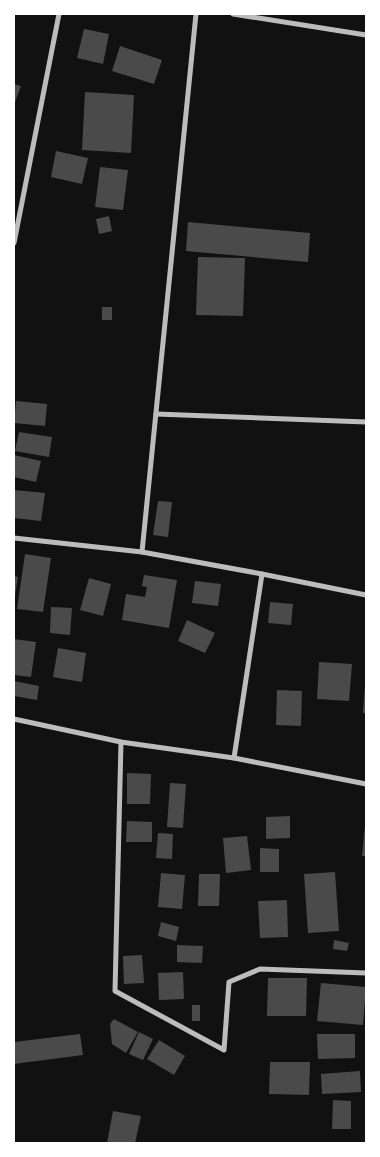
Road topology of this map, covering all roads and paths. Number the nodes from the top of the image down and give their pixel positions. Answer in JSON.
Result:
{"nodes":[{"id":1,"x":59,"y":14,"type":"edge"},
{"id":2,"x":196,"y":14,"type":"edge"},
{"id":3,"x":233,"y":14,"type":"edge"},
{"id":4,"x":366,"y":35,"type":"edge"},
{"id":5,"x":14,"y":243,"type":"edge"},
{"id":6,"x":156,"y":414,"type":"junction"},
{"id":7,"x":366,"y":422,"type":"edge"},
{"id":8,"x":14,"y":538,"type":"edge"},
{"id":9,"x":142,"y":552,"type":"junction"},
{"id":10,"x":262,"y":574,"type":"junction"},
{"id":11,"x":366,"y":595,"type":"edge"},
{"id":12,"x":14,"y":719,"type":"edge"},
{"id":13,"x":120,"y":742,"type":"junction"},
{"id":14,"x":234,"y":758,"type":"junction"},
{"id":15,"x":366,"y":784,"type":"edge"},
{"id":16,"x":366,"y":973,"type":"edge"}],
"edges":[{"from":1,"to":5,"type":"street"},
{"from":2,"to":6,"type":"street"},
{"from":3,"to":4,"type":"street"},
{"from":6,"to":7,"type":"street"},
{"from":6,"to":9,"type":"street"},
{"from":8,"to":9,"type":"street"},
{"from":9,"to":10,"type":"street"},
{"from":10,"to":11,"type":"street"},
{"from":10,"to":14,"type":"street"},
{"from":12,"to":13,"type":"street"},
{"from":13,"to":14,"type":"street"},
{"from":13,"to":16,"type":"street"},
{"from":14,"to":15,"type":"street"}]}
